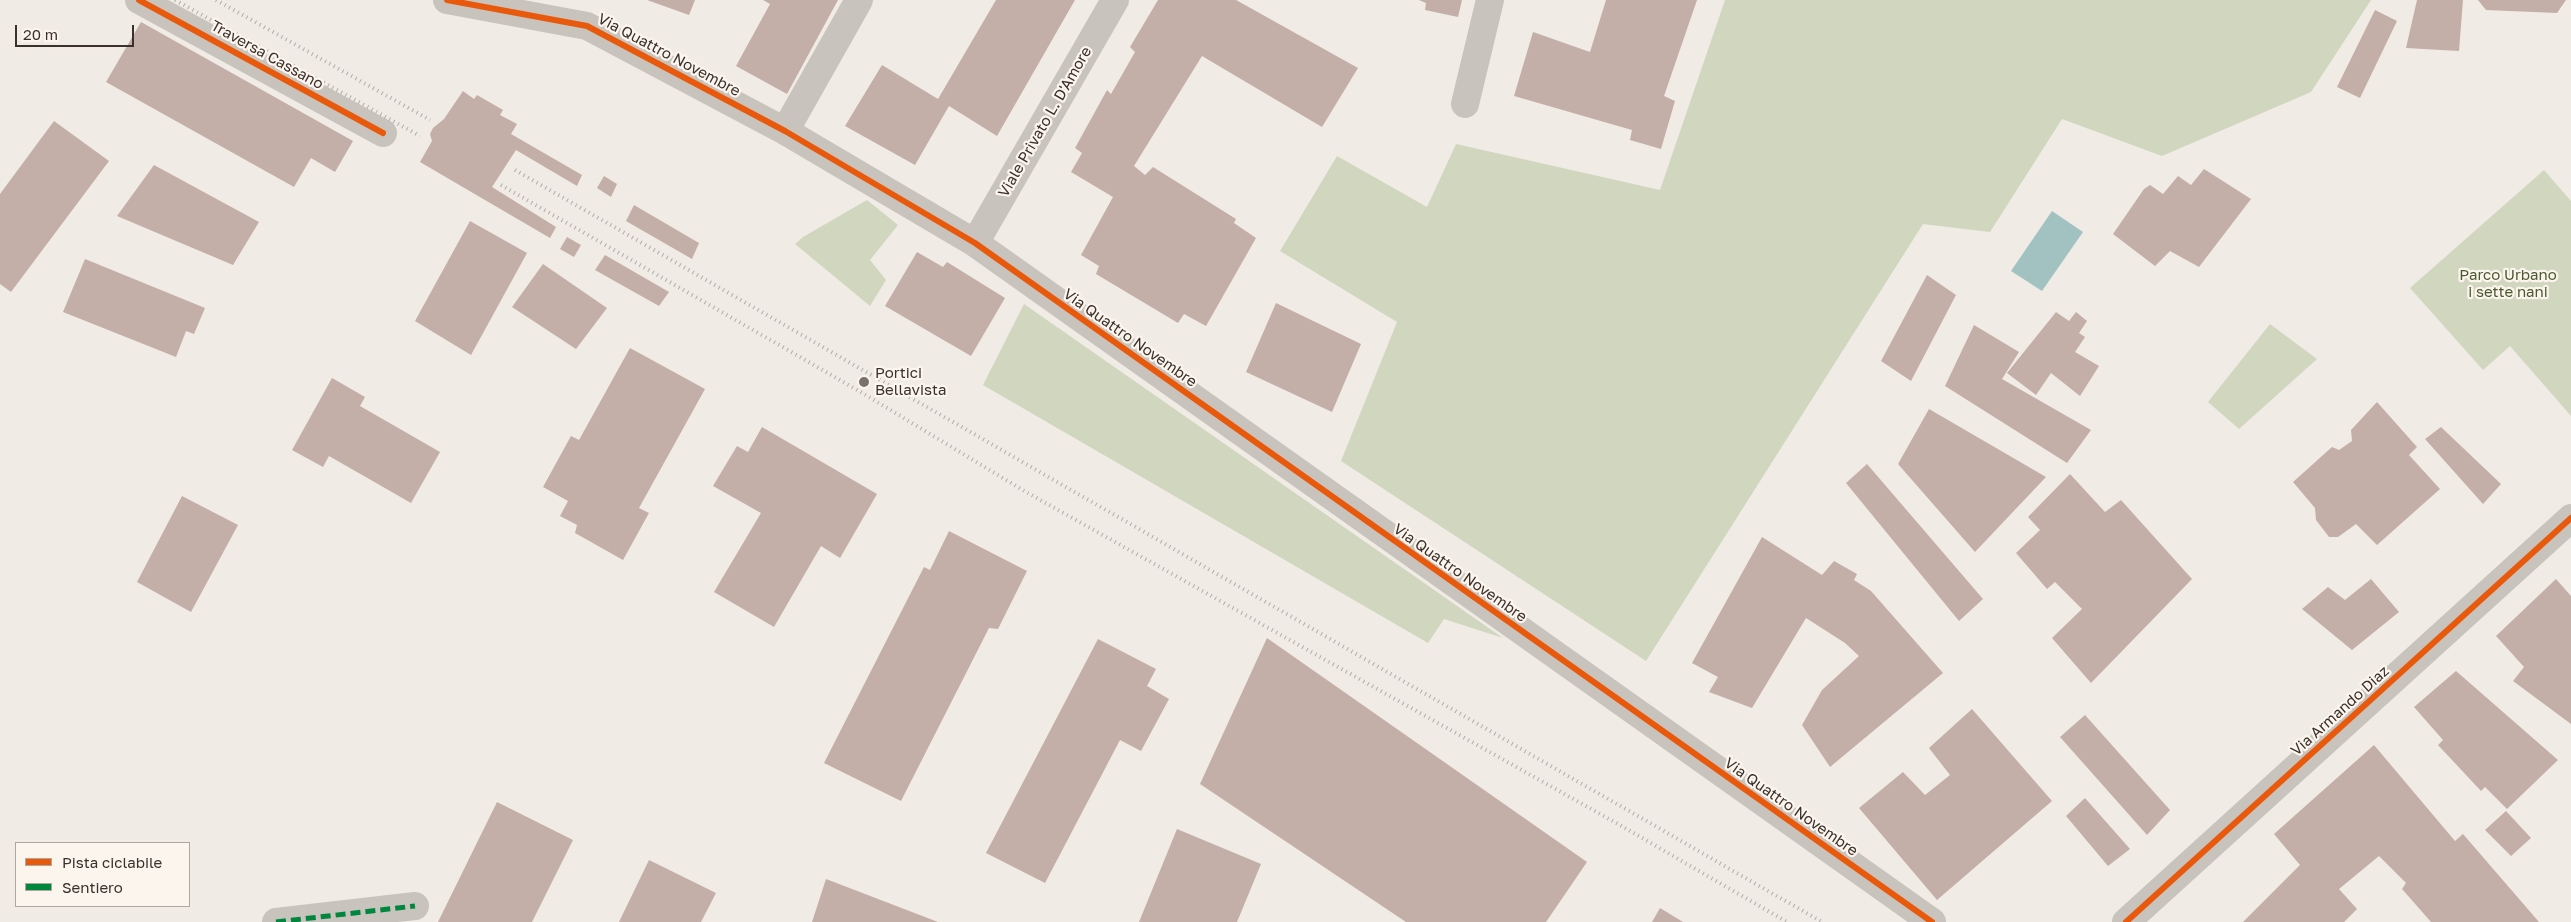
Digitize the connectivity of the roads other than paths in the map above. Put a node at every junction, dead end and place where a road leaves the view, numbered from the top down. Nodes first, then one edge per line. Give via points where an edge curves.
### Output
1 (139, 0) edge
2 (447, 0) edge
3 (859, 0) edge
4 (1115, 0) edge
5 (1490, 0) edge
6 (1465, 104) dead end
7 (785, 131) junction
8 (383, 133) dead end
9 (975, 243) junction
10 (2571, 518) edge
11 (415, 906) dead end
12 (276, 922) edge
13 (1932, 922) edge
14 (2126, 922) edge

1 - 8 street, Traversa Cassano
2 - 7 street, Via Quattro Novembre via 587,26
3 - 7 street
4 - 9 street, Viale Privato L. D'Amore
5 - 6 street
7 - 9 street, Via Quattro Novembre
9 - 13 street, Via Quattro Novembre
10 - 14 street, Via Armando Diaz
11 - 12 street

